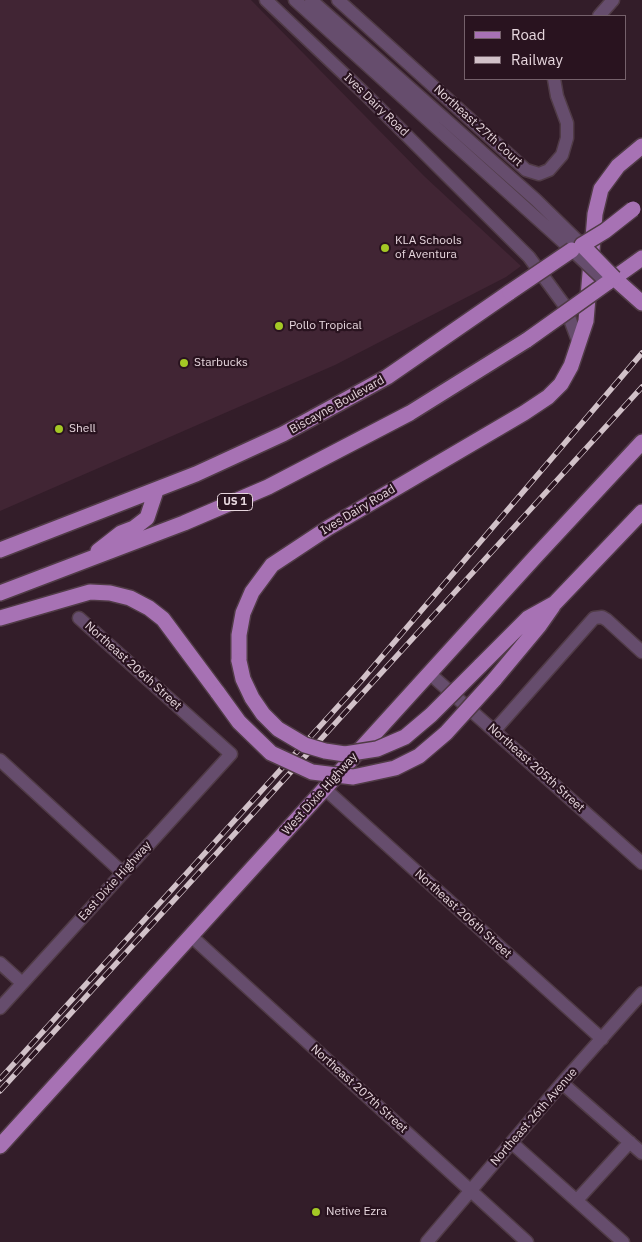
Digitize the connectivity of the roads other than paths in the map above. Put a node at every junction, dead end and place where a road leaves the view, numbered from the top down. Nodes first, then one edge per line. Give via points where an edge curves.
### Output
1 (266, 0) edge
2 (295, 0) edge
3 (311, 0) edge
4 (338, 0) edge
5 (613, 0) edge
6 (600, 15) edge
7 (554, 80) edge
8 (642, 146) edge
9 (532, 204) junction
10 (638, 205) edge
11 (577, 247) junction
12 (642, 258) edge
13 (611, 280) junction
14 (642, 303) edge
15 (578, 341) junction
16 (642, 442) edge
17 (156, 491) junction
18 (642, 512) edge
19 (0, 550) edge
20 (85, 561) junction
21 (0, 594) edge
22 (555, 603) junction
23 (0, 618) edge
24 (79, 618) dead end
25 (642, 652) edge
26 (429, 673) junction
27 (494, 731) junction
28 (231, 754) joint
29 (0, 760) edge
30 (325, 789) junction
31 (642, 863) edge
32 (123, 873) junction
33 (191, 936) junction
34 (0, 963) edge
35 (22, 983) junction
36 (642, 993) edge
37 (0, 1008) edge
38 (602, 1039) junction
39 (562, 1084) junction
40 (630, 1142) junction
41 (512, 1143) junction
42 (0, 1146) edge
43 (642, 1153) edge
44 (470, 1191) junction
45 (577, 1200) junction
46 (427, 1242) edge
47 (527, 1242) edge
48 (623, 1242) edge

1 - 15 street, Ives Dairy Road via 529,257 565,306
2 - 9 street, Ives Dairy Road
3 - 9 street, Ives Dairy Road
4 - 7 street, Northeast 27th Court via 526,170 539,174 549,170 562,156 567,138 567,123
5 - 6 street
8 - 15 main road via 610,174 598,200 586,321
9 - 11 street, Ives Dairy Road
10 - 11 main road, Biscayne Boulevard, bridge via 605,232
11 - 13 main road, Ives Dairy Road, bridge
11 - 17 main road, Biscayne Boulevard, bridge via 426,352 346,401 263,444
12 - 13 main road, US 1
13 - 14 main road, Ives Dairy Road
13 - 20 main road, US 1, bridge via 527,340 437,398 308,467 203,516
15 - 22 main road, Ives Dairy Road, bridge via 571,366 561,384 548,397 272,565 252,592 243,613 239,661 252,698 278,729 305,745 325,751 345,754 377,749 405,737 528,618
16 - 26 main road, West Dixie Highway
17 - 19 main road, Biscayne Boulevard
17 - 20 main road via 147,518
18 - 22 main road, Ives Dairy Road
20 - 21 main road, US 1
22 - 23 main road, bridge via 494,680 446,733 419,756 395,768 353,777 312,772 271,753 240,722 174,632 157,613 141,603 99,592 72,596
24 - 28 street, Northeast 206th Street
25 - 27 street via 607,620 598,617 588,623
26 - 27 street, Northeast 205th Street
26 - 30 main road, West Dixie Highway
27 - 31 street, Northeast 205th Street
28 - 32 street, East Dixie Highway
29 - 32 street
30 - 33 main road, West Dixie Highway
30 - 38 street, Northeast 206th Street
32 - 35 street, East Dixie Highway
33 - 42 main road, West Dixie Highway
33 - 44 street, Northeast 207th Street
34 - 35 street
35 - 37 street, East Dixie Highway
36 - 38 street, Northeast 26th Avenue
38 - 39 street, Northeast 26th Avenue
39 - 40 street
39 - 41 street, Northeast 26th Avenue
40 - 43 street
40 - 45 street
41 - 44 street, Northeast 26th Avenue
41 - 45 street
44 - 46 street, Northeast 26th Avenue
44 - 47 street, Northeast 207th Street
45 - 48 street

